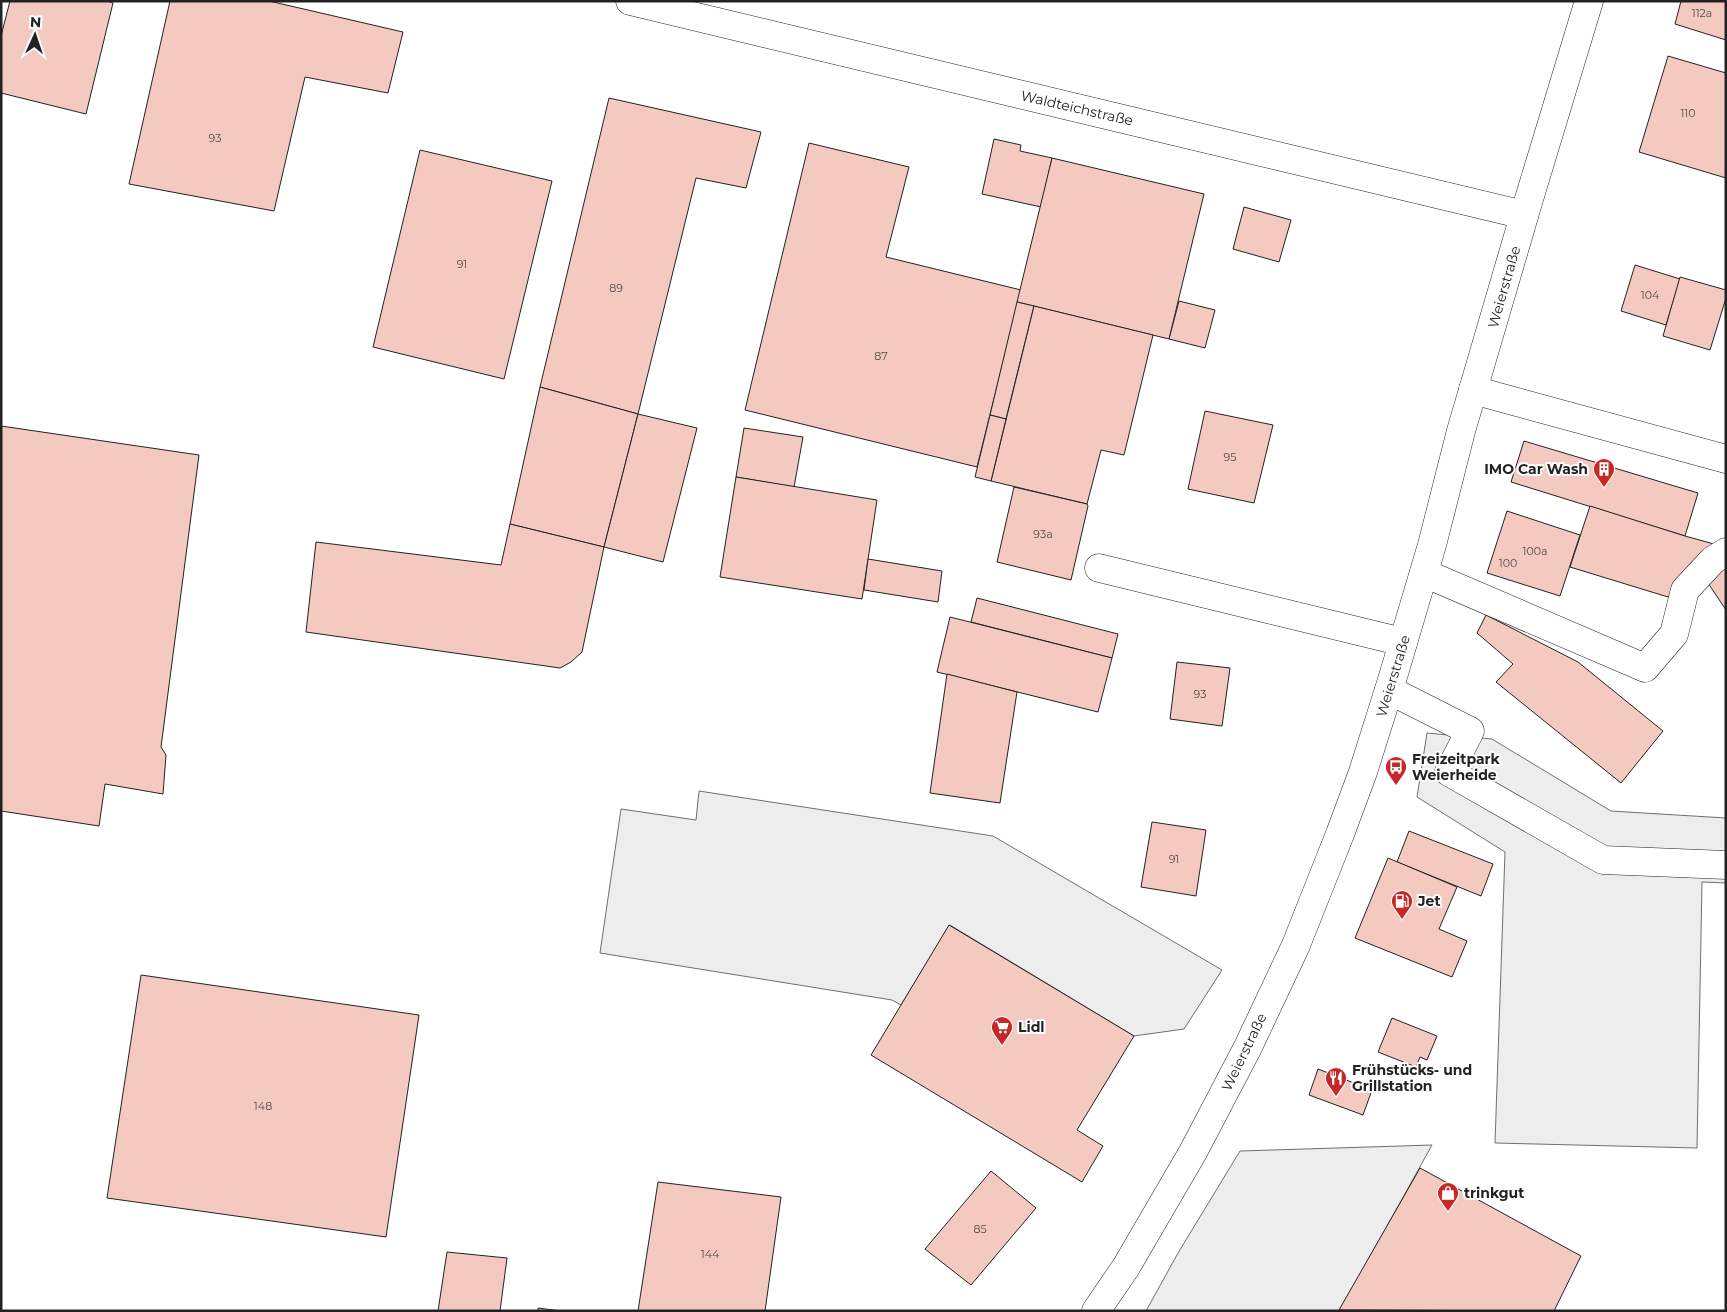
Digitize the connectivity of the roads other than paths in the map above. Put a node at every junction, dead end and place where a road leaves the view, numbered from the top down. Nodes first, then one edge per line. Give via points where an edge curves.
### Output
1 (630, 1) edge
2 (1589, 1) edge
3 (1524, 215) junction
4 (1473, 390) junction
5 (1726, 459) edge
6 (1726, 552) edge
7 (1098, 568) dead end
8 (1424, 573) junction
9 (1403, 642) junction
10 (1388, 690) junction
11 (1726, 865) edge
12 (1096, 1311) edge

1 - 3 main road, Waldteichstraße
2 - 3 main road, Weierstraße
3 - 4 main road, Weierstraße
4 - 5 main road
4 - 8 main road, Weierstraße
6 - 8 main road via 1713,560 1685,590 1674,634 1645,668
7 - 9 main road
8 - 9 main road, Weierstraße
9 - 10 main road, Weierstraße
10 - 11 main road via 1470,731 1450,772 1603,860
10 - 12 main road, Weierstraße via 1363,772 1296,945 1193,1152 1126,1267

